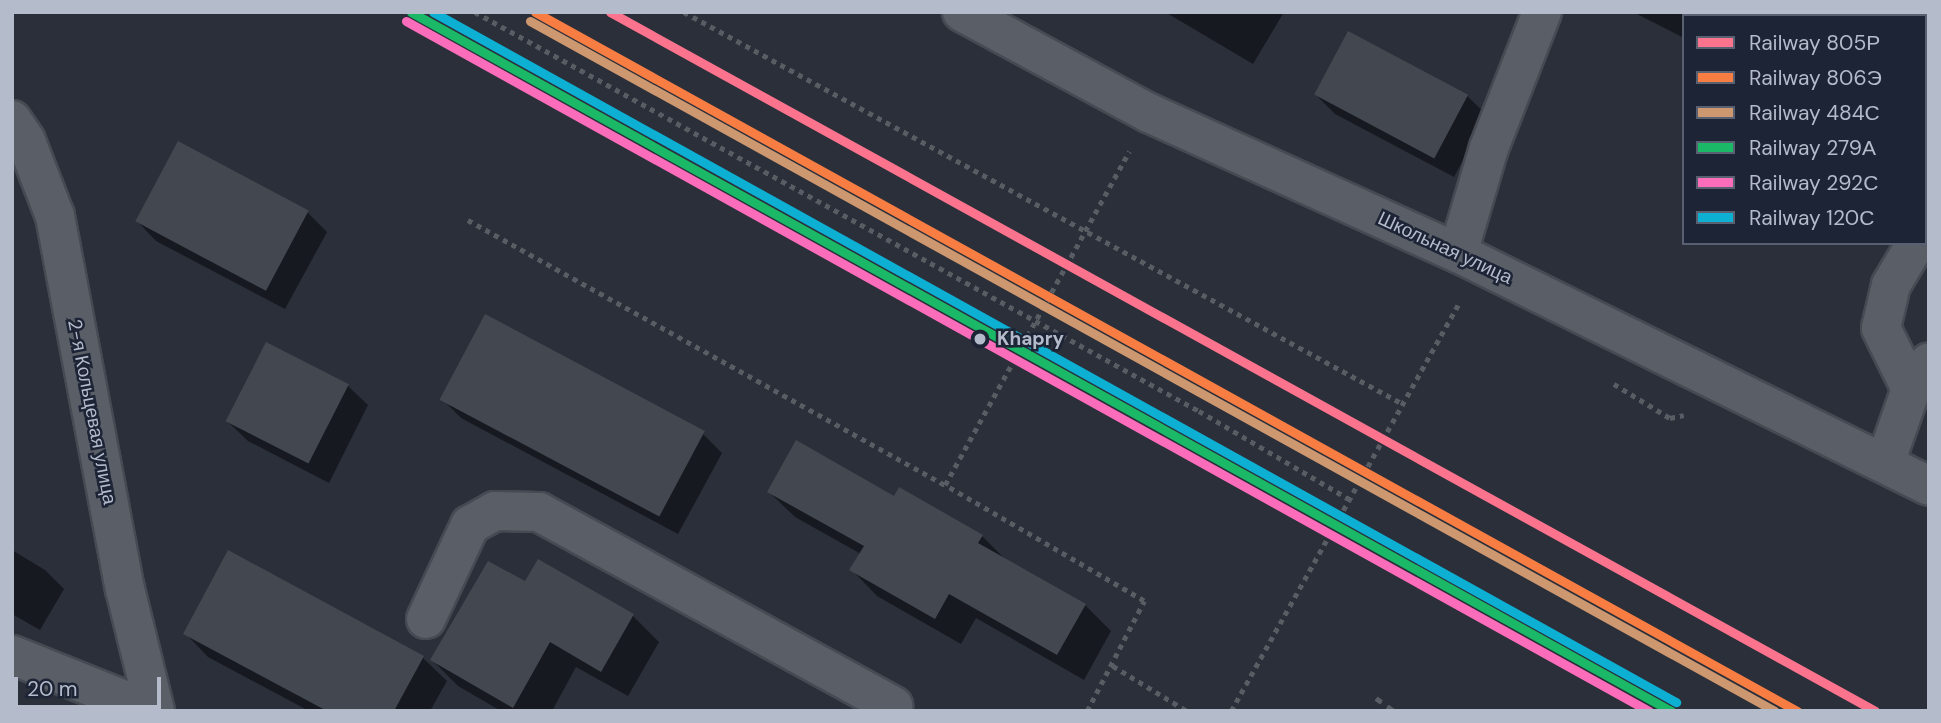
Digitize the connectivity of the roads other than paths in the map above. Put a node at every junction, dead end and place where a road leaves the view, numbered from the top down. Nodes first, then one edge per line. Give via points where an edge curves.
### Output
1 (962, 12) edge
2 (1542, 12) edge
3 (12, 120) edge
4 (1915, 245) edge
5 (1458, 253) junction
6 (1920, 376) edge
7 (1885, 463) junction
8 (1929, 486) edge
9 (426, 619) dead end
10 (12, 655) edge
11 (895, 709) edge
12 (153, 711) edge

1 - 5 street, Школьная улица via 1149,113
2 - 5 street via 1489,148
3 - 12 street, 2-я Кольцевая улица via 26,141 55,216 125,589
4 - 6 street via 1891,285 1881,328
5 - 7 street, Школьная улица
6 - 7 street
7 - 8 street, Школьная улица
9 - 11 street via 470,525 495,511 539,512
10 - 12 street

